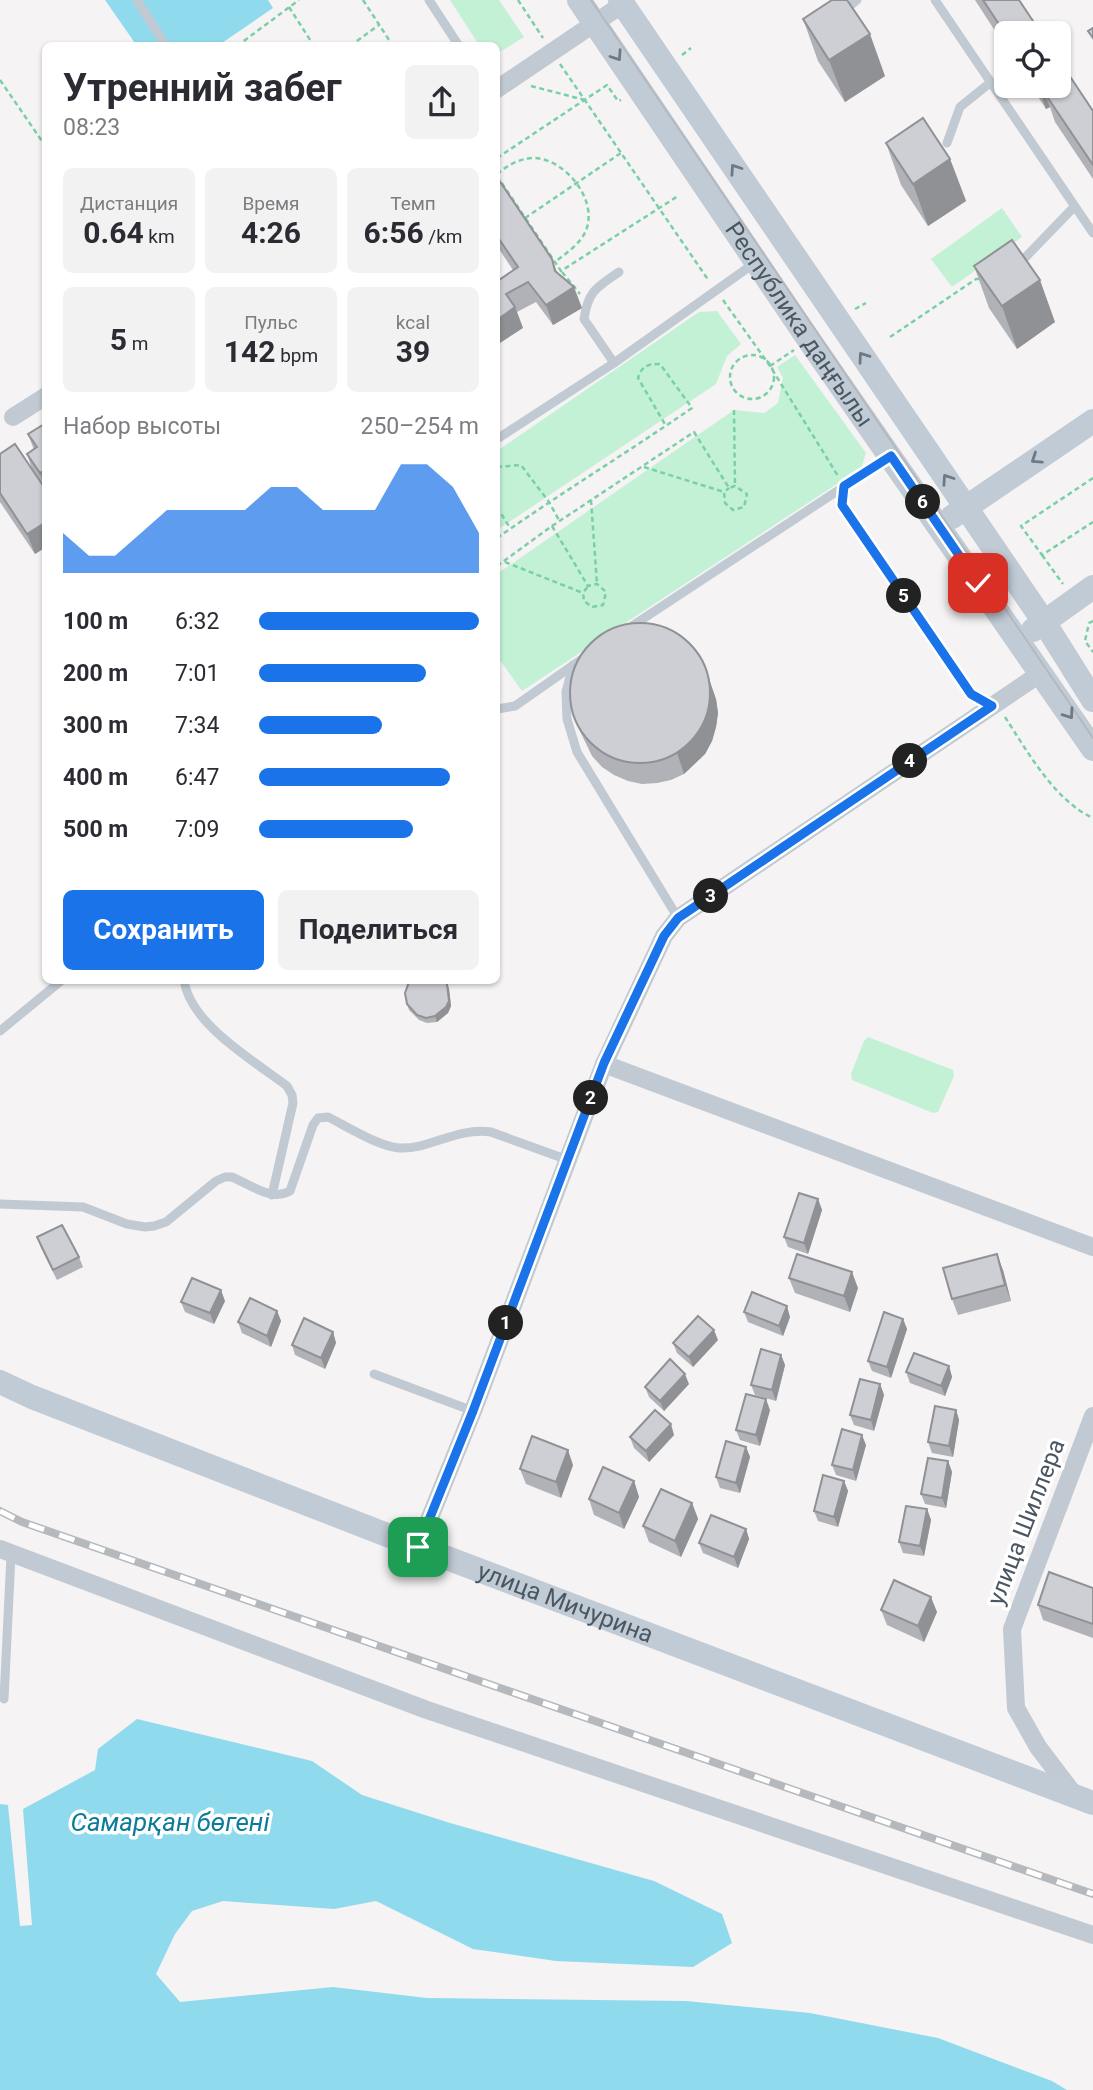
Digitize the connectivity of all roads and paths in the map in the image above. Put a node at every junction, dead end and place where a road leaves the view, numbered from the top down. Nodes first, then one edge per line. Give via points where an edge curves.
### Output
1 (137, 0) edge
2 (299, 0) edge
3 (363, 0) edge
4 (429, 0) edge
5 (518, 0) edge
6 (579, 0) edge
7 (857, 0) edge
8 (937, 1) edge
9 (622, 2) edge
10 (289, 7) junction
11 (837, 16) edge
12 (595, 23) junction
13 (379, 25) junction
14 (163, 42) edge
15 (242, 42) edge
16 (311, 42) edge
17 (356, 42) edge
18 (390, 42) edge
19 (456, 42) edge
20 (552, 52) junction
21 (0, 80) edge
22 (991, 82) junction
23 (503, 85) edge
24 (624, 98) dead end
25 (585, 100) junction
26 (42, 141) edge
27 (947, 143) dead end
28 (621, 153) junction
29 (500, 156) edge
30 (500, 173) edge
31 (500, 180) edge
32 (576, 184) junction
33 (678, 196) dead end
34 (1074, 206) junction
35 (659, 209) junction
36 (525, 218) junction
37 (1093, 233) edge
38 (555, 262) junction
39 (756, 262) junction
40 (561, 271) junction
41 (619, 272) dead end
42 (1007, 278) joint
43 (716, 291) junction
44 (586, 302) junction
45 (890, 337) dead end
46 (809, 340) junction
47 (614, 363) junction
48 (770, 366) junction
49 (42, 399) edge
50 (734, 410) dead end
51 (13, 417) dead end
52 (1093, 421) edge
53 (666, 426) junction
54 (500, 437) edge
55 (891, 456) junction
56 (642, 466) junction
57 (500, 467) edge
58 (1093, 478) edge
59 (735, 486) junction
60 (844, 486) junction
61 (729, 488) junction
62 (724, 492) junction
63 (591, 500) junction
64 (549, 502) junction
65 (967, 508) junction
66 (500, 512) edge
67 (560, 522) junction
68 (1093, 522) edge
69 (552, 526) junction
70 (939, 526) junction
71 (511, 529) junction
72 (500, 536) edge
73 (1042, 555) junction
74 (503, 561) junction
75 (500, 564) edge
76 (597, 584) junction
77 (588, 586) junction
78 (1065, 587) dead end
79 (1093, 587) edge
80 (583, 593) junction
81 (1093, 621) edge
82 (1045, 622) junction
83 (618, 635) edge
84 (1018, 640) junction
85 (596, 650) edge
86 (1093, 652) edge
87 (573, 665) junction
88 (1041, 673) junction
89 (1093, 699) edge
90 (992, 706) junction
91 (500, 708) edge
92 (1093, 749) edge
93 (1093, 818) edge
94 (678, 918) junction
95 (57, 984) edge
96 (185, 984) edge
97 (0, 1031) edge
98 (604, 1063) junction
99 (568, 1160) junction
100 (272, 1195) junction
101 (0, 1204) edge
102 (1093, 1247) edge
103 (374, 1374) dead end
104 (0, 1382) edge
105 (473, 1411) junction
106 (1093, 1416) edge
107 (418, 1547) junction
108 (6, 1552) edge
109 (4, 1699) dead end
110 (1085, 1800) edge
111 (1093, 1935) edge

1 - 14 lane
2 - 10 path
3 - 13 path
4 - 19 lane
5 - 20 path
6 - 12 main road, Республика даңғылы
7 - 11 lane
8 - 22 lane
9 - 12 street
65 -> 9 main road, Республика даңғылы
10 - 15 path
10 - 16 path
12 - 20 street
12 -> 39 main road, Республика даңғылы
13 - 17 path
13 - 18 path
20 - 23 street
20 - 25 path
21 - 26 path
22 - 27 lane via 960,107
22 - 34 lane
23 - 25 path
24 - 25 path via 618,101 607,86
25 - 28 path
25 - 29 path
28 - 32 path
28 - 35 path
30 - 32 path via 512,163 532,158 552,162
31 - 36 path
32 - 36 path
32 - 38 path via 585,197 589,219 584,235
33 - 35 path
34 - 37 lane
34 - 42 lane
35 - 40 path
35 - 43 path
36 - 38 path
38 - 40 path
39 - 43 lane
39 - 46 main road, Республика даңғылы
40 - 44 path
41 - 44 lane
42 - 45 path via 976,279
43 - 47 lane
43 - 48 path
44 - 47 lane via 584,318
46 - 48 path
46 - 55 main road, Республика даңғылы
47 - 54 lane
48 - 48 path via 772,384 760,397 746,398 734,389 730,375 740,359 755,356
48 - 60 path
49 - 51 street
50 - 59 path
52 -> 65 main road
53 - 53 path via 638,378 648,364 660,364 692,408
53 - 64 path
55 - 60 lane
55 - 70 main road, Республика даңғылы
56 - 61 path via 694,432
56 - 62 path
56 - 63 path
57 - 64 path via 521,465
58 - 73 path via 1021,526
59 - 61 path
59 - 62 path via 747,494 744,507 733,510 724,503
60 - 83 lane
60 - 90 path via 842,505 849,516 971,694
61 - 62 path
63 - 67 path
63 - 76 path
64 - 67 path
64 - 71 path
65 - 70 main road
65 - 82 main road, Республика даңғылы
66 - 71 path
67 - 69 path
68 - 73 path
69 - 74 path
69 - 77 path
70 - 84 main road, Республика даңғылы
71 - 72 path
73 - 78 path
74 - 75 path
74 - 80 path
76 - 77 path
76 - 80 path via 606,592 603,604 592,607
77 - 80 path
79 - 82 main road
81 - 86 path via 1085,641
82 - 84 main road
82 - 89 main road, Республика даңғылы
84 - 88 main road, Республика даңғылы
85 - 87 lane
87 - 91 lane via 515,706
87 - 94 lane via 566,692 567,719 577,752
88 - 90 street
88 -> 92 main road, Республика даңғылы
90 - 93 path via 1001,711 1047,779 1080,812
90 - 94 street
94 - 98 street via 664,936
95 - 97 lane
96 - 100 lane via 192,1004 209,1026 287,1086 292,1095
98 - 99 street
98 - 102 street
99 - 100 lane via 477,1130 399,1148 328,1117 318,1118 290,1191
99 - 105 street
100 - 101 lane via 225,1177 166,1222 145,1227 83,1207
103 - 105 lane
104 - 107 main road, улица Мичурина
105 - 107 street
106 - 110 street, улица Шиллера via 1012,1629 1016,1708 1038,1747
107 - 110 main road, улица Мичурина
108 - 109 lane
108 - 111 street via 427,1710

